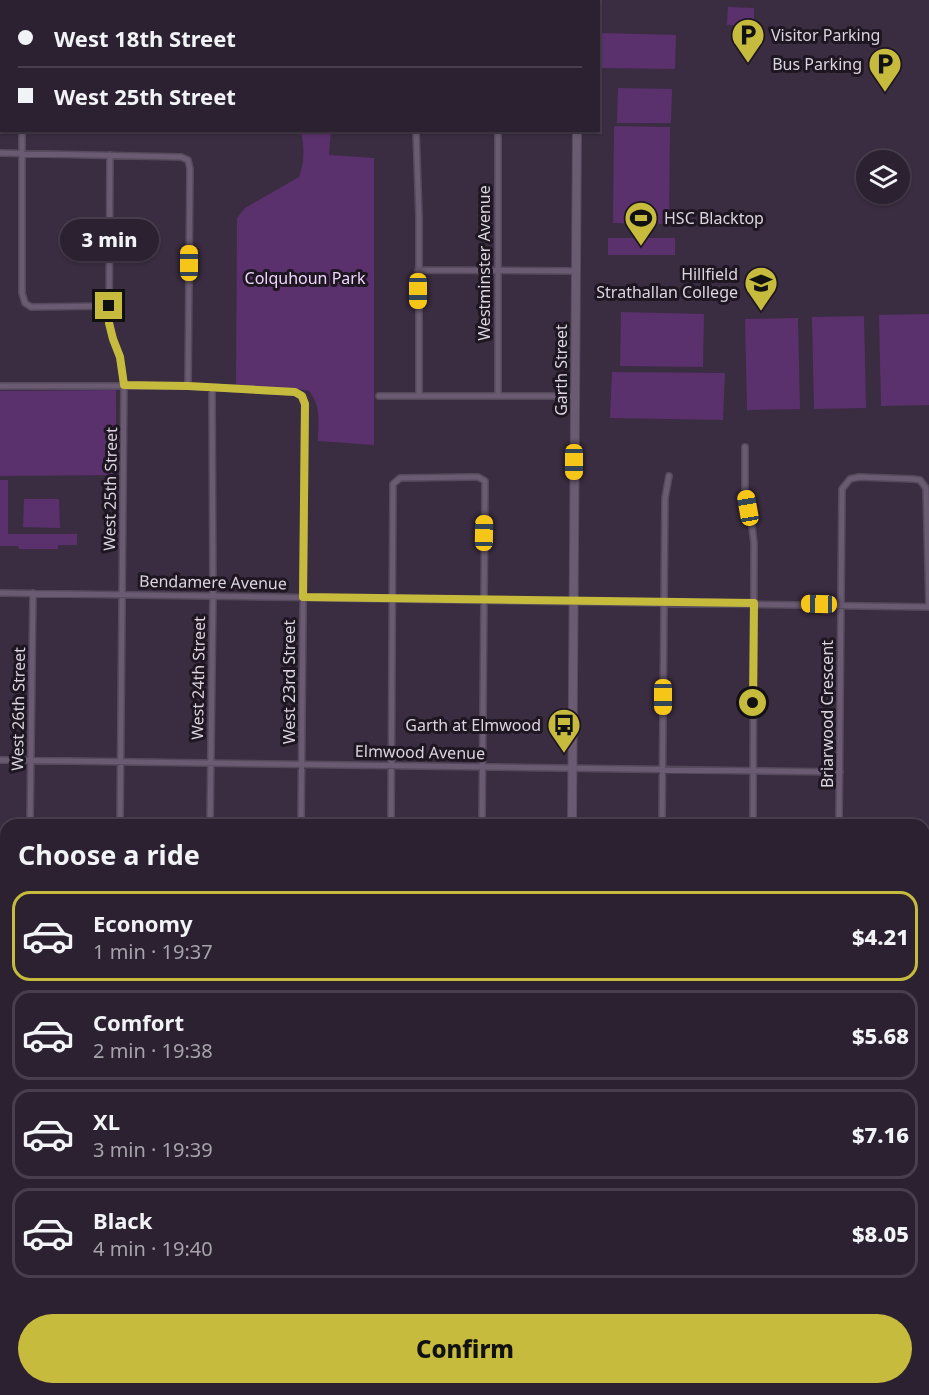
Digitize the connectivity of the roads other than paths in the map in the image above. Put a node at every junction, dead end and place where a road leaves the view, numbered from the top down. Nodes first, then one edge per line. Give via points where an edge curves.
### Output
1 (22, 132) edge
2 (416, 132) edge
3 (498, 132) edge
4 (577, 132) edge
5 (0, 153) edge
6 (22, 153) junction
7 (110, 155) junction
8 (418, 270) junction
9 (498, 271) junction
10 (575, 271) junction
11 (109, 306) junction
12 (124, 385) junction
13 (0, 386) edge
14 (188, 386) junction
15 (213, 388) junction
16 (379, 396) dead end
17 (419, 396) junction
18 (498, 396) junction
19 (575, 396) junction
20 (745, 447) dead end
21 (669, 476) dead end
22 (0, 593) edge
23 (33, 593) junction
24 (122, 594) junction
25 (213, 596) junction
26 (303, 597) junction
27 (393, 599) junction
28 (483, 600) junction
29 (573, 600) junction
30 (663, 602) junction
31 (754, 603) junction
32 (840, 605) junction
33 (929, 605) edge
34 (0, 760) edge
35 (31, 760) junction
36 (121, 761) junction
37 (211, 764) junction
38 (302, 764) junction
39 (392, 765) junction
40 (483, 766) junction
41 (572, 768) junction
42 (663, 770) junction
43 (753, 770) junction
44 (840, 772) junction
45 (30, 819) edge
46 (120, 819) edge
47 (210, 819) edge
48 (301, 819) edge
49 (391, 819) edge
50 (482, 819) edge
51 (572, 819) edge
52 (662, 819) edge
53 (753, 819) edge
54 (839, 819) edge

1 - 6 street
2 - 8 street
3 - 9 street, Westminster Avenue
4 - 10 main road, Garth Street
5 - 6 street
6 - 7 street
6 - 11 street via 25,303 31,307
7 - 11 street, West 25th Street
7 - 14 street via 188,160
8 - 9 street
8 - 17 street
9 - 10 street
9 - 18 street, Westminster Avenue
10 - 19 main road, Garth Street
11 - 12 street, West 25th Street via 109,323
12 - 13 street
12 - 14 street
12 - 24 street, West 25th Street
14 - 15 street
15 - 25 street, West 24th Street
15 - 26 street, West 23rd Street via 295,392 302,396
16 - 17 street
17 - 18 street
18 - 19 street
19 - 29 main road, Garth Street
20 - 31 street via 745,495 754,543
21 - 30 street
22 - 23 street, Bendamere Avenue
23 - 24 street, Bendamere Avenue
23 - 35 street, West 26th Street
24 - 25 street, Bendamere Avenue
24 - 36 street, West 25th Street
25 - 26 street, Bendamere Avenue
25 - 37 street, West 24th Street
26 - 27 street, Bendamere Avenue
26 - 38 street, West 23rd Street
27 - 28 street, Bendamere Avenue
27 - 28 street via 393,484 400,478 478,477 484,481
27 - 39 street
28 - 29 street, Bendamere Avenue
28 - 40 street
29 - 30 street, Bendamere Avenue
29 - 41 main road, Garth Street
30 - 31 street, Bendamere Avenue
30 - 42 street
31 - 32 street, Bendamere Avenue
31 - 43 street
32 - 33 street, Bendamere Avenue
32 - 33 street, Briarwood Crescent via 842,489 849,479 859,477 920,480 926,488
32 - 44 street, Briarwood Crescent
34 - 35 street, Elmwood Avenue
35 - 36 street, Elmwood Avenue
35 - 45 street, West 26th Street
36 - 37 street, Elmwood Avenue
36 - 46 street, West 25th Street
37 - 38 street, Elmwood Avenue
37 - 47 street, West 24th Street
38 - 39 street, Elmwood Avenue
38 - 48 street, West 23rd Street
39 - 40 street, Elmwood Avenue
39 - 49 street
40 - 41 street, Elmwood Avenue
40 - 50 street
41 - 42 street, Elmwood Avenue
41 - 51 main road, Garth Street
42 - 43 street, Elmwood Avenue
42 - 52 street
43 - 44 street, Elmwood Avenue
43 - 53 street
44 - 54 street, Briarwood Crescent

